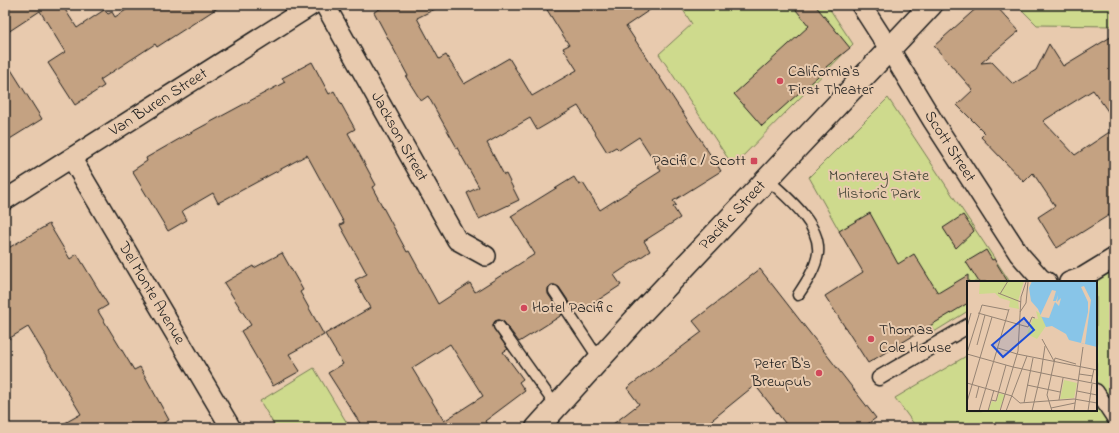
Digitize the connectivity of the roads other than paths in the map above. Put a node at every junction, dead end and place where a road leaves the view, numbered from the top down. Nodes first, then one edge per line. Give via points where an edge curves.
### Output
1 (312, 5) edge
2 (325, 5) edge
3 (861, 5) edge
4 (931, 5) edge
5 (890, 50) junction
6 (72, 158) junction
7 (767, 179) junction
8 (5, 200) edge
9 (486, 256) dead end
10 (1114, 258) edge
11 (1046, 281) edge
12 (1073, 281) edge
13 (554, 291) dead end
14 (798, 295) dead end
15 (499, 326) dead end
16 (967, 327) edge
17 (599, 360) junction
18 (879, 378) dead end
19 (1097, 392) edge
20 (556, 406) junction
21 (1114, 418) edge
22 (231, 428) edge
23 (537, 428) edge

1 - 6 street, Van Buren Street
2 - 9 street, Jackson Street via 457,240
3 - 5 street, Scott Street
4 - 5 main road, Pacific Street
5 - 7 main road, Pacific Street
5 - 11 street, Scott Street via 932,121 1015,248
6 - 8 street, Van Buren Street
6 - 22 street, Del Monte Avenue
7 - 14 lane via 803,214 814,232 818,253 809,277
7 - 17 main road, Pacific Street
10 - 12 street
13 - 17 lane
15 - 20 lane
16 - 18 street
17 - 20 main road, Pacific Street
19 - 21 street
20 - 23 main road, Pacific Street

